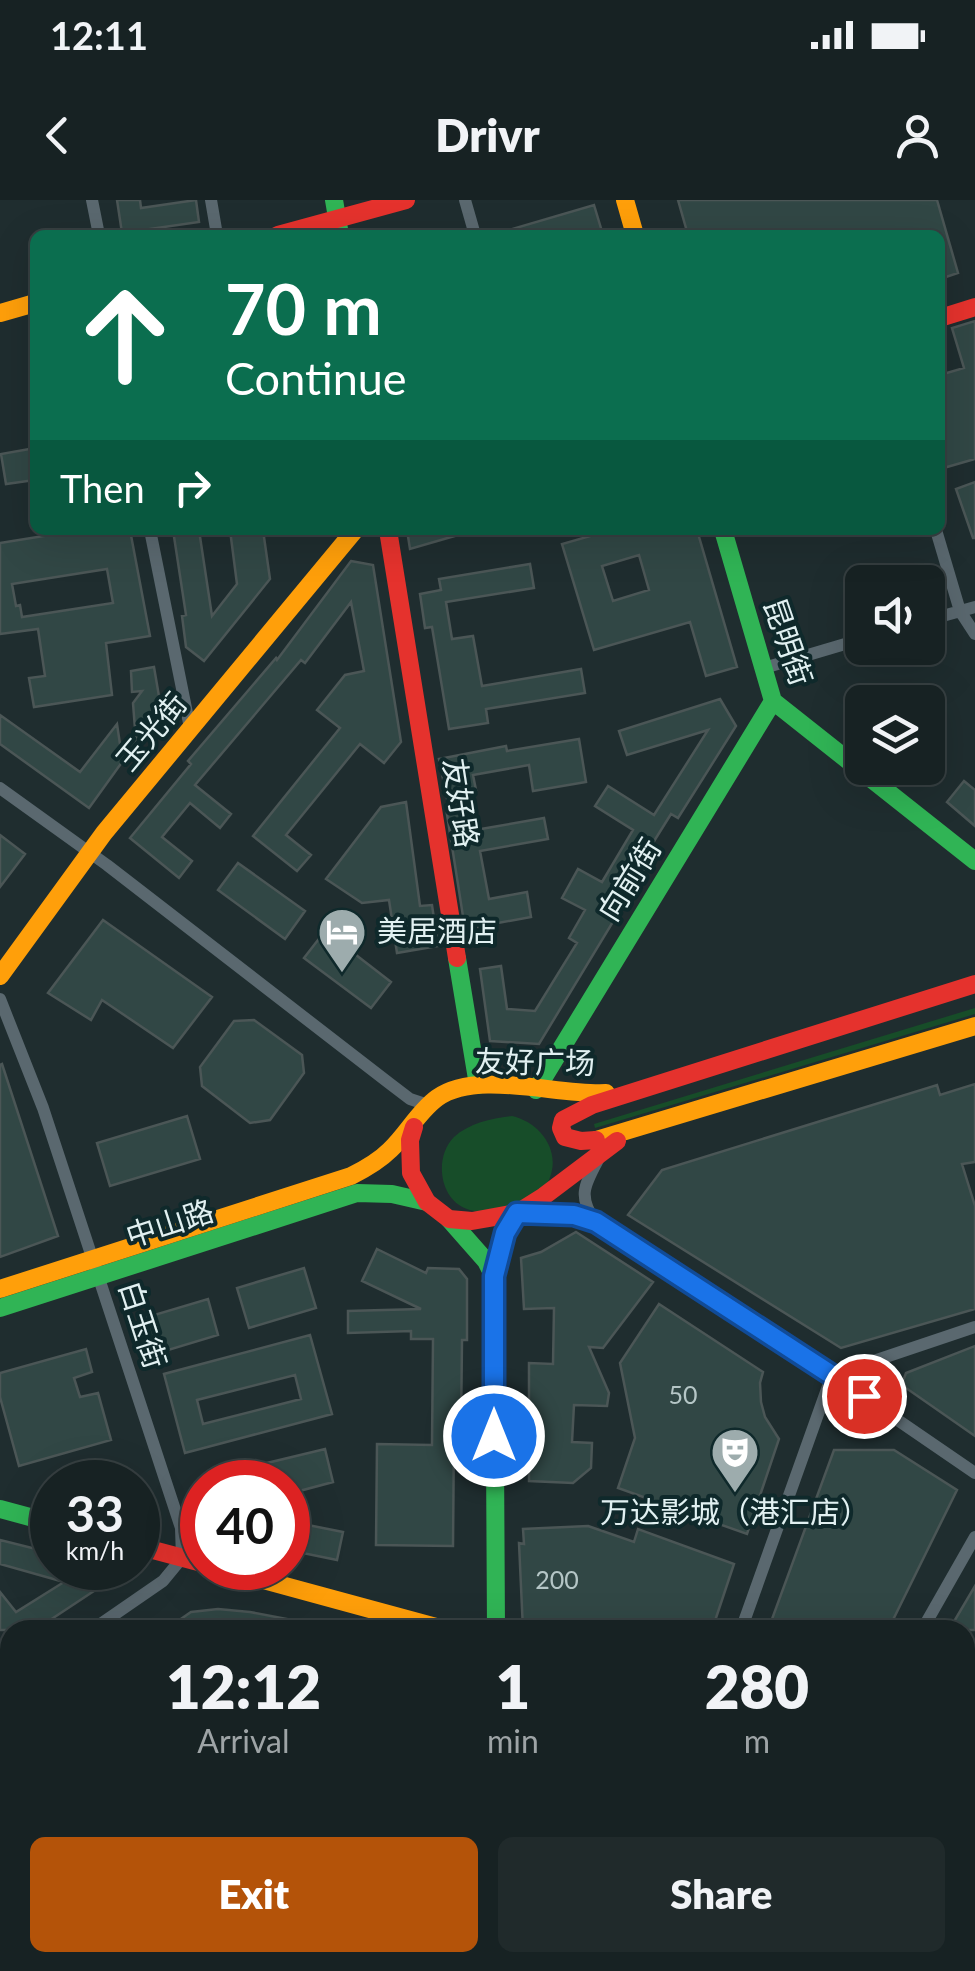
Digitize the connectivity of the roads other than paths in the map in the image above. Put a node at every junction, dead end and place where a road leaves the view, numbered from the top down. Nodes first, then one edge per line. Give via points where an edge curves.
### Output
1 (92, 200) edge
2 (212, 200) edge
3 (334, 200) edge
4 (406, 200) edge
5 (465, 200) edge
6 (625, 200) edge
7 (339, 227) edge
8 (98, 230) edge
9 (216, 230) edge
10 (474, 230) edge
11 (634, 230) edge
12 (30, 304) edge
13 (975, 308) edge
14 (0, 312) edge
15 (945, 317) edge
16 (151, 535) edge
17 (351, 535) edge
18 (389, 535) edge
19 (724, 535) edge
20 (937, 535) edge
21 (975, 607) edge
22 (960, 611) junction
23 (945, 615) edge
24 (975, 634) edge
25 (845, 644) edge
26 (764, 668) junction
27 (774, 701) junction
28 (190, 728) junction
29 (0, 788) edge
30 (89, 852) junction
31 (975, 861) edge
32 (0, 976) edge
33 (975, 984) edge
34 (0, 999) edge
35 (975, 1026) edge
36 (478, 1085) junction
37 (645, 1088) junction
38 (536, 1090) junction
39 (423, 1112) junction
40 (646, 1126) junction
41 (616, 1141) junction
42 (354, 1184) junction
43 (427, 1202) junction
44 (517, 1213) junction
45 (448, 1219) junction
46 (596, 1222) junction
47 (97, 1266) junction
48 (494, 1276) junction
49 (0, 1289) edge
50 (0, 1308) edge
51 (975, 1327) edge
52 (832, 1374) junction
53 (975, 1473) edge
54 (0, 1509) edge
55 (30, 1517) edge
56 (180, 1525) edge
57 (975, 1537) edge
58 (180, 1560) edge
59 (301, 1590) edge
60 (106, 1620) edge
61 (411, 1620) edge
62 (496, 1620) edge
63 (745, 1620) edge
64 (928, 1620) edge

1 - 8 street
2 - 9 street
3 - 7 street
4 - 7 street
5 - 10 street
6 - 11 street
12 - 14 street
13 - 15 street
16 - 28 street
17 - 28 street, 玉光街
18 - 36 street, 友好路
19 - 26 street, 昆明街
20 - 22 street
21 - 22 street
22 - 23 street
22 - 24 street
25 - 26 street
26 - 27 street, 昆明街
27 - 31 street, 昆明街
27 - 38 street, 向前街
28 - 30 street, 玉光街
29 - 30 street
30 - 32 street, 玉光街
30 - 39 street
33 - 37 street
34 - 47 street, 白玉街
35 - 40 street
36 - 38 street, 友好广场
36 - 39 street, 友好广场 via 447,1092
37 - 38 street, 友好广场 via 586,1096
37 - 40 street via 575,1112 561,1128 565,1137 587,1142
39 - 42 street
39 - 43 street via 410,1140 411,1172
40 - 41 street
41 - 44 street
41 - 46 street via 599,1158 584,1191
42 - 43 street
42 - 47 street, 中山路
43 - 45 street
44 - 45 street
44 - 46 street
44 - 48 street
45 - 48 street
46 - 52 street
47 - 49 street, 中山路
47 - 50 street, 中山路
47 - 56 street, 白玉街
48 - 62 street
51 - 52 street
52 - 53 street
52 - 63 street
54 - 55 street
57 - 64 street
58 - 60 street via 163,1581
59 - 61 street

